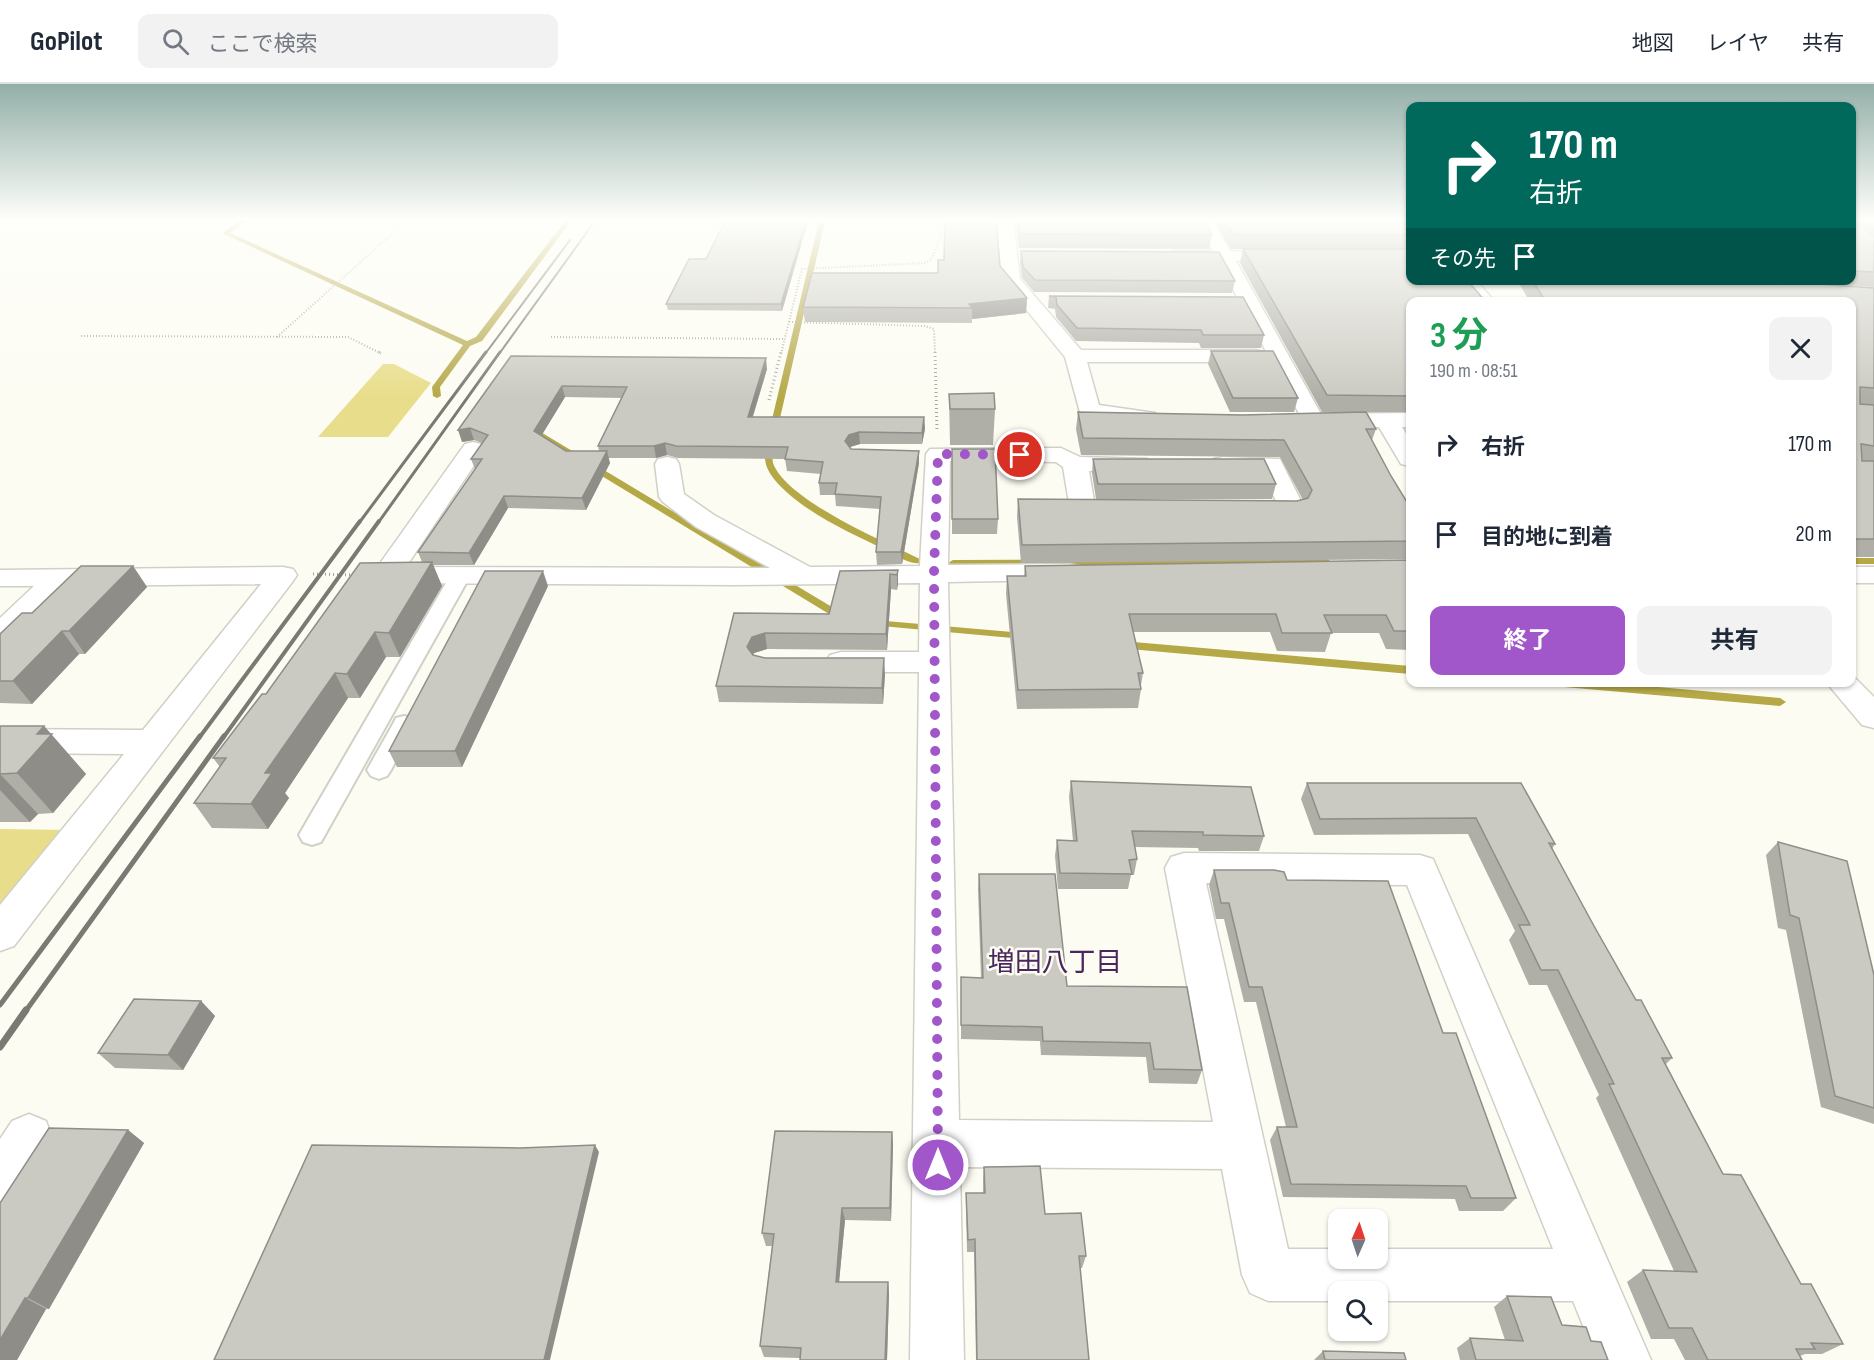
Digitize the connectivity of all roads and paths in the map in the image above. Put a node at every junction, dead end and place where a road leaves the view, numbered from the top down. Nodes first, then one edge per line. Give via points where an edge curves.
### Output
1 (340, 281) edge
2 (799, 281) edge
3 (1011, 281) edge
4 (1237, 281) edge
5 (1471, 285) edge
6 (1481, 297) edge
7 (1026, 300) junction
8 (1050, 300) dead end
9 (1225, 301) edge
10 (1248, 301) junction
11 (789, 322) junction
12 (81, 336) dead end
13 (277, 337) junction
14 (551, 337) dead end
15 (784, 339) junction
16 (382, 354) dead end
17 (1075, 356) junction
18 (1278, 356) junction
19 (769, 400) dead end
20 (1290, 420) edge
21 (1313, 420) junction
22 (1386, 420) junction
23 (1406, 420) edge
24 (1172, 421) edge
25 (473, 449) dead end
26 (1406, 452) edge
27 (927, 454) junction
28 (667, 464) dead end
29 (1075, 464) junction
30 (1167, 464) edge
31 (1202, 464) edge
32 (1141, 509) edge
33 (1234, 509) edge
34 (1101, 571) edge
35 (934, 573) junction
36 (283, 575) junction
37 (386, 575) junction
38 (1856, 575) edge
39 (1874, 575) edge
40 (781, 576) junction
41 (0, 578) edge
42 (59, 578) junction
43 (471, 583) junction
44 (0, 635) edge
45 (935, 639) junction
46 (812, 662) edge
47 (412, 709) edge
48 (0, 741) edge
49 (152, 742) junction
50 (379, 770) dead end
51 (312, 835) dead end
52 (0, 934) edge
53 (28, 1137) dead end
54 (938, 1143) junction
55 (1241, 1146) junction
56 (0, 1181) edge
57 (1589, 1275) junction
58 (937, 1360) edge
59 (1624, 1360) edge

1 - 13 path
2 - 11 path
3 - 7 street
4 - 10 street
5 - 6 street
7 - 8 street
7 - 17 street
9 - 10 street
10 - 18 street
11 - 15 path
11 - 27 path via 933,329
12 - 13 path
13 - 16 path via 348,337
14 - 15 path
15 - 19 path
17 - 18 street
17 - 24 street via 1089,411
18 - 21 street
20 - 21 street
21 - 22 street
22 - 23 street
22 - 26 street
25 - 37 street
27 - 29 street via 1061,455
27 - 35 street
28 - 40 street via 672,497
29 - 30 street
29 - 32 street via 1083,508
31 - 33 street via 1271,464 1292,509
34 - 35 street
35 - 40 street
35 - 45 street
36 - 37 path
36 - 42 street
36 - 49 street
37 - 43 street
38 - 39 street
40 - 43 street
41 - 42 street
42 - 44 street
43 - 51 lane
45 - 46 street
45 - 54 street
47 - 50 lane
48 - 49 street
49 - 52 street
53 - 56 street
54 - 55 street
54 - 58 street
55 - 57 street via 1268,1275
55 - 57 street via 1184,868 1420,870
57 - 59 street

